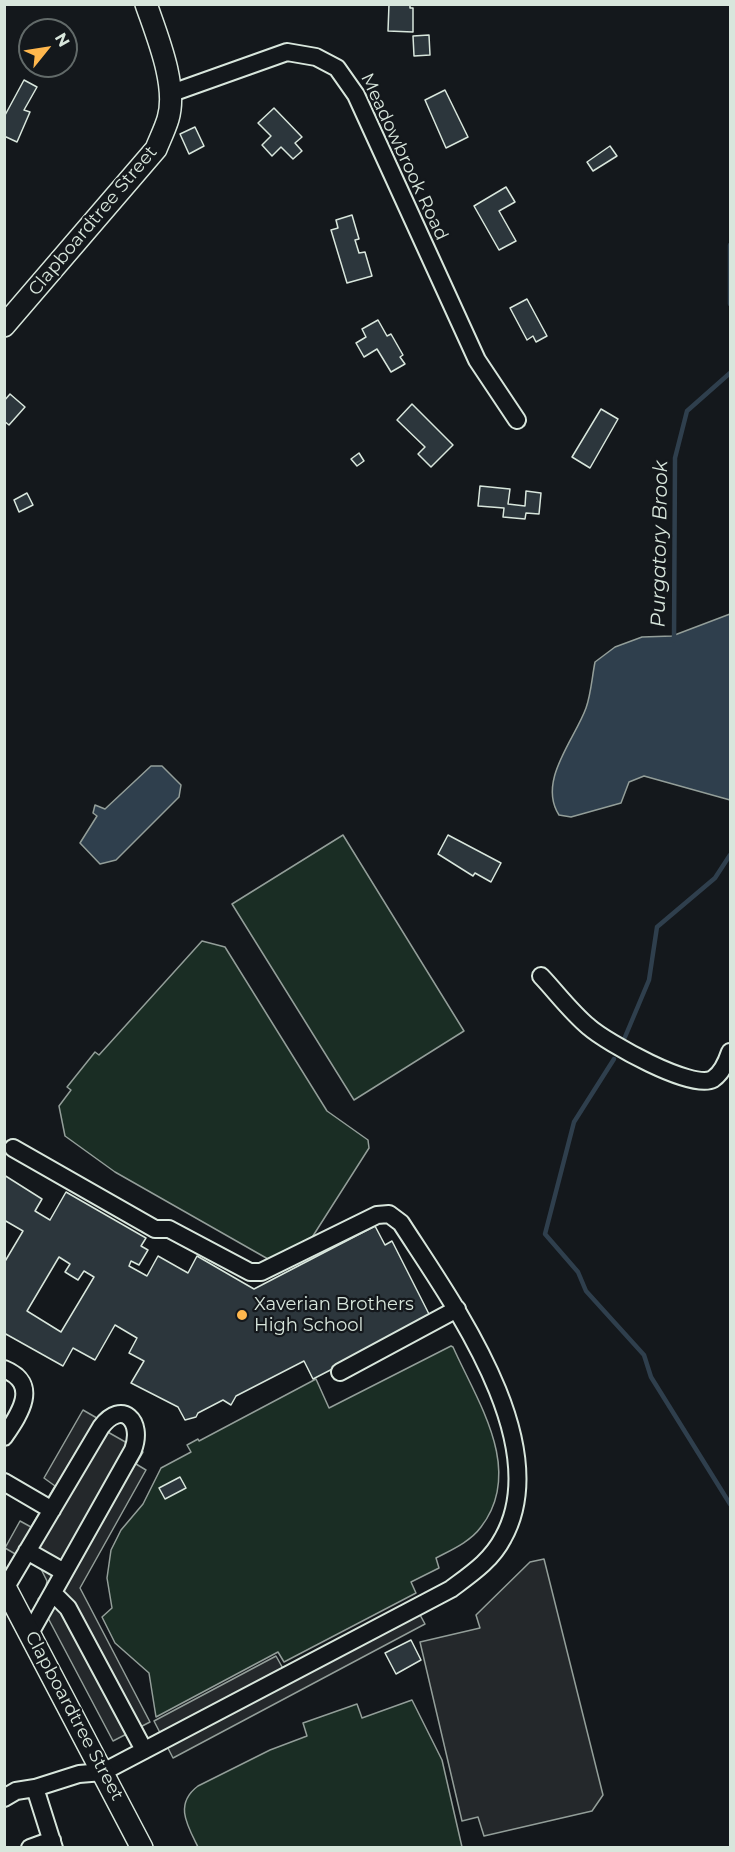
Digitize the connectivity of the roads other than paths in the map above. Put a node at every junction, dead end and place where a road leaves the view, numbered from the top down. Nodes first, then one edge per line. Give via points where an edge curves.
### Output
1 (146, 4) edge
2 (169, 94) junction
3 (4, 326) edge
4 (517, 420) dead end
5 (541, 976) dead end
6 (730, 1052) edge
7 (13, 1148) dead end
8 (457, 1309) junction
9 (4, 1369) edge
10 (340, 1372) dead end
11 (4, 1437) edge
12 (4, 1482) edge
13 (51, 1510) junction
14 (27, 1551) junction
15 (64, 1572) junction
16 (5, 1586) edge
17 (53, 1593) junction
18 (30, 1633) junction
19 (144, 1750) junction
20 (103, 1772) junction
21 (35, 1788) junction
22 (4, 1798) edge
23 (53, 1844) edge
24 (30, 1848) edge
25 (142, 1848) edge

1 - 2 main road, Clapboardtree Street via 167,68
2 - 3 main road, Clapboardtree Street via 169,117 156,149
2 - 4 street, Meadowbrook Road via 287,52 316,57 338,68 356,95 477,360
5 - 6 street via 589,1027 623,1050 684,1078 712,1080
7 - 8 street via 155,1229 169,1229 250,1272 261,1272 377,1215 389,1214 401,1223
8 - 10 street
8 - 19 street via 502,1402 518,1458 516,1503 501,1542 484,1565 452,1589
9 - 11 street via 21,1381 24,1401
12 - 13 street
13 - 14 street
13 - 15 street via 105,1422 117,1415 128,1415 137,1427 133,1450
14 - 15 street
14 - 16 street
15 - 17 street
16 - 18 main road, Clapboardtree Street
17 - 18 street
17 - 19 street via 68,1608
18 - 20 main road, Clapboardtree Street
19 - 20 street
20 - 21 street via 80,1774
20 - 25 main road, Clapboardtree Street
21 - 22 street
21 - 23 street
23 - 24 street

